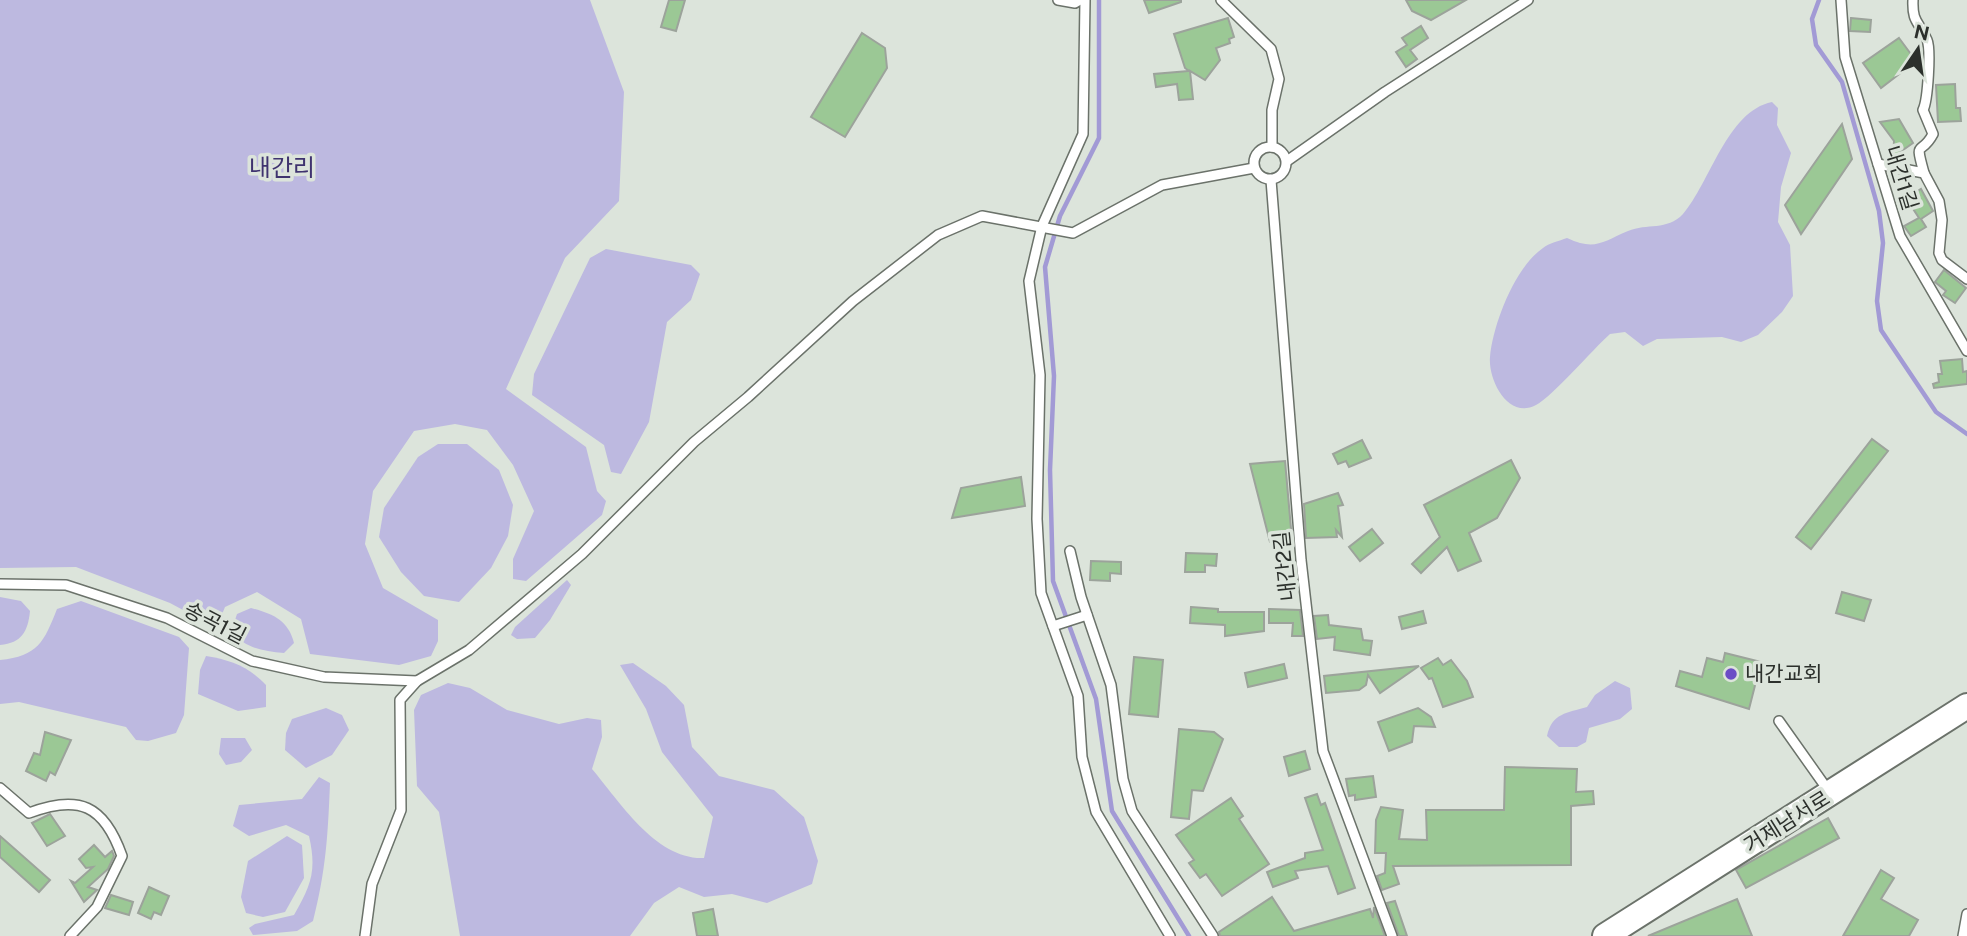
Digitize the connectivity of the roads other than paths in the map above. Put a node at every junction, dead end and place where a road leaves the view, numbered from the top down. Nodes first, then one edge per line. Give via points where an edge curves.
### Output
1 (1058, 0) edge
2 (1080, 0) edge
3 (1085, 0) edge
4 (1221, 0) edge
5 (1528, 0) edge
6 (1841, 0) edge
7 (1913, 0) edge
8 (1272, 146) junction
9 (1287, 161) junction
10 (1878, 164) junction
11 (1254, 168) junction
12 (1924, 173) junction
13 (1271, 180) junction
14 (1042, 226) junction
15 (1967, 279) edge
16 (1967, 352) edge
17 (1070, 551) dead end
18 (0, 584) edge
19 (1087, 615) junction
20 (1053, 626) junction
21 (417, 681) junction
22 (1967, 706) edge
23 (1779, 721) dead end
24 (0, 788) edge
25 (1830, 794) junction
26 (1967, 914) edge
27 (70, 936) edge
28 (365, 936) edge
29 (1170, 936) edge
30 (1213, 936) edge
31 (1392, 936) edge
32 (1605, 936) edge
33 (1963, 936) edge

1 - 2 lane
3 - 14 lane via 1083,134
4 - 8 lane via 1271,50 1279,79 1272,110
5 - 9 lane
6 - 10 lane, 내간1길 via 1845,57
7 - 12 lane via 1912,16 1929,48 1930,91 1923,110 1933,134 1919,146
8 - 9 lane via 1282,151
8 - 11 lane via 1256,155
9 - 13 lane via 1282,173
10 - 12 lane
10 - 16 lane, 내간1길 via 1900,236
11 - 13 lane
11 - 14 lane via 1162,186 1073,233
12 - 15 lane via 1939,201 1939,253
13 - 31 lane, 내간2길 via 1301,560 1323,751
14 - 20 lane via 1029,281 1040,375 1040,581
14 - 21 lane via 982,216 938,235 853,301 694,442 582,554 469,650
17 - 19 lane
18 - 21 lane, 송곡1길 via 66,584 167,618 252,661 324,677
19 - 20 lane
19 - 30 lane via 1111,685 1122,779 1132,811
20 - 29 lane via 1078,695 1082,757 1096,812
21 - 28 lane via 400,700 401,810 372,884
22 - 25 main road, 거제남서로
23 - 25 lane
24 - 27 lane via 29,813 58,802 94,810 114,832 122,856 96,907
25 - 32 main road, 거제남서로
26 - 33 lane

